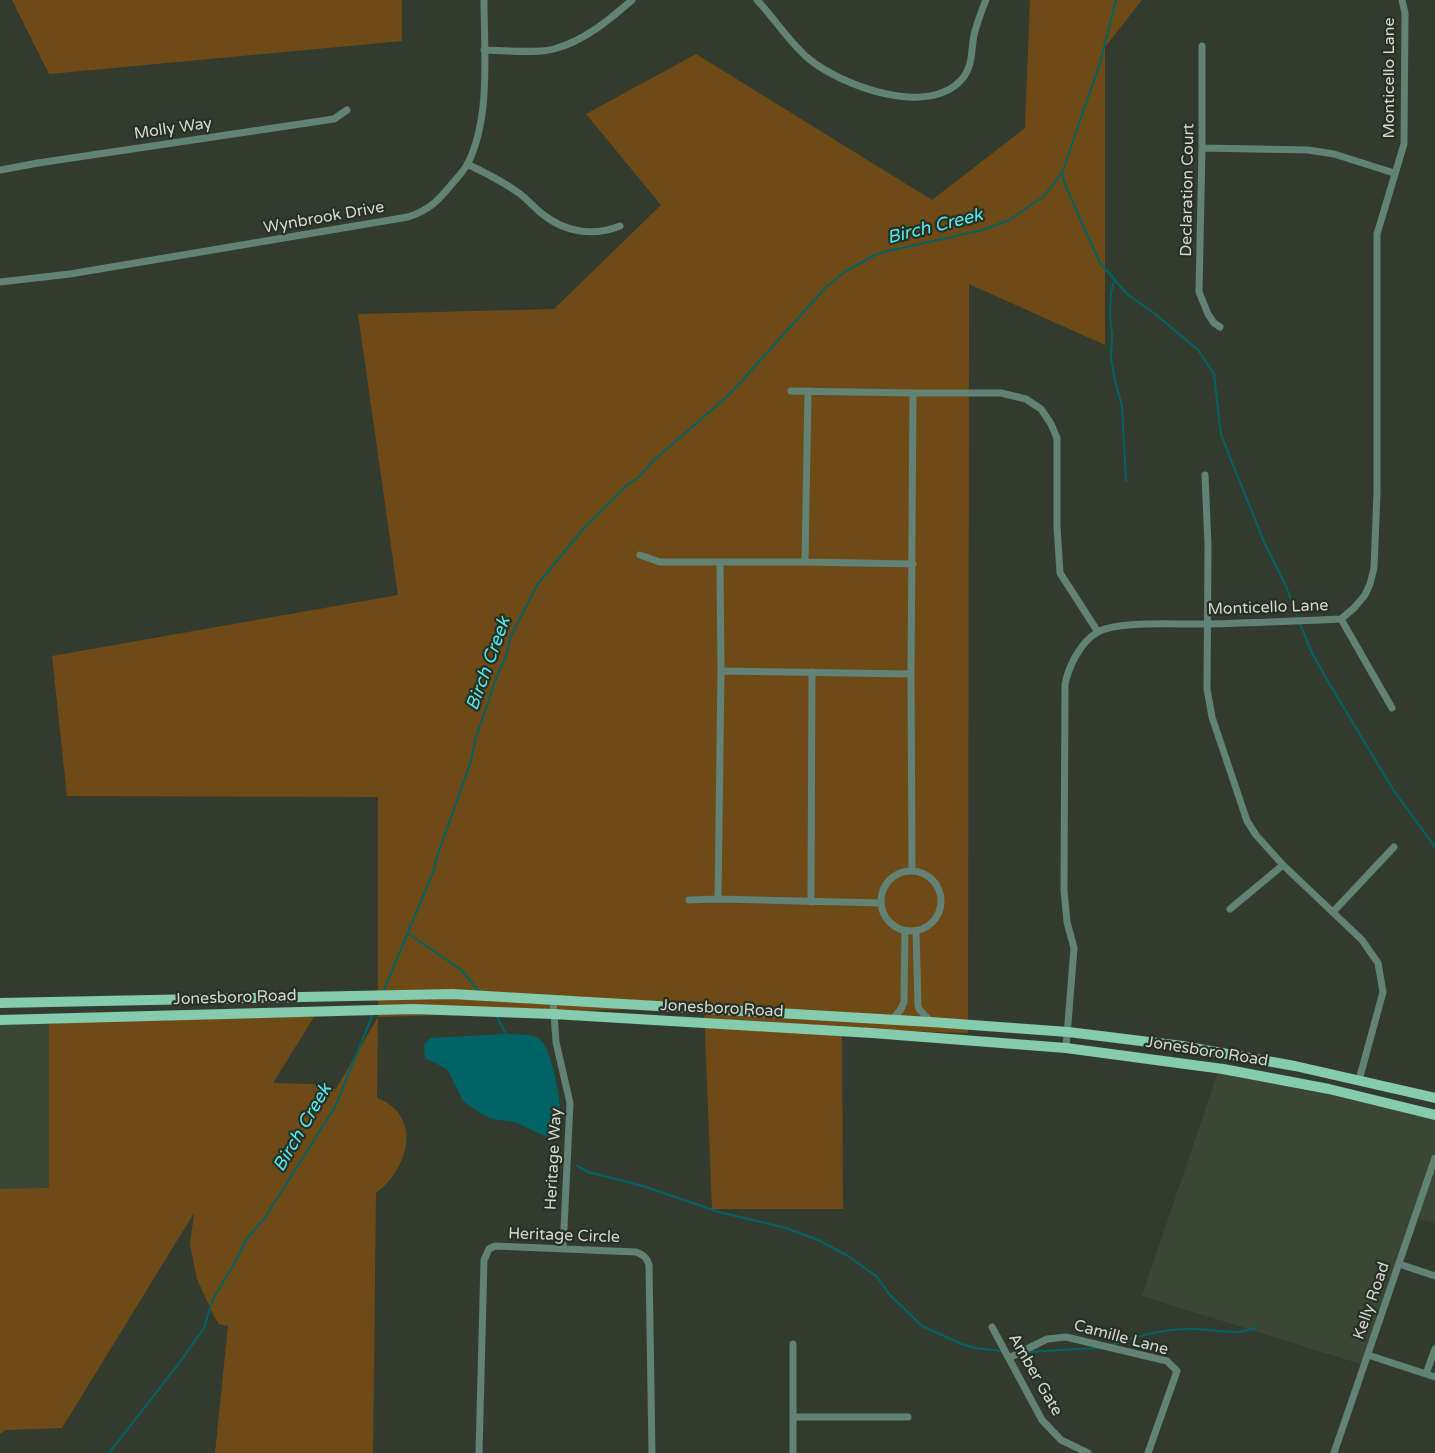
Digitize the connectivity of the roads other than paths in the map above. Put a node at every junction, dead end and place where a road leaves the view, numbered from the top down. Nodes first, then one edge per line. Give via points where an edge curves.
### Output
1 (484, 0) edge
2 (632, 0) edge
3 (757, 0) edge
4 (986, 0) edge
5 (1402, 0) edge
6 (1202, 45) dead end
7 (484, 50) junction
8 (347, 110) dead end
9 (1202, 148) junction
10 (467, 164) junction
11 (0, 170) edge
12 (1394, 173) junction
13 (620, 226) dead end
14 (0, 282) edge
15 (1220, 327) dead end
16 (791, 391) dead end
17 (808, 391) junction
18 (913, 393) junction
19 (1205, 475) dead end
20 (640, 555) dead end
21 (720, 562) junction
22 (806, 562) junction
23 (913, 564) junction
24 (1341, 620) junction
25 (1206, 624) junction
26 (1098, 632) junction
27 (721, 671) junction
28 (812, 672) junction
29 (910, 675) junction
30 (1392, 708) dead end
31 (1394, 848) dead end
32 (1283, 865) junction
33 (912, 870) junction
34 (718, 899) junction
35 (689, 900) dead end
36 (811, 902) junction
37 (881, 903) junction
38 (1230, 909) dead end
39 (1333, 912) junction
40 (905, 931) junction
41 (916, 931) junction
42 (552, 1000) junction
43 (0, 1003) edge
44 (553, 1014) junction
45 (0, 1020) edge
46 (892, 1020) junction
47 (931, 1022) junction
48 (1068, 1032) junction
49 (1066, 1048) junction
50 (1359, 1080) junction
51 (1435, 1098) edge
52 (1435, 1115) edge
53 (1435, 1158) edge
54 (563, 1249) junction
55 (1399, 1264) junction
56 (1435, 1276) edge
57 (992, 1327) dead end
58 (793, 1344) dead end
59 (1435, 1348) edge
60 (1368, 1355) junction
61 (1010, 1358) junction
62 (1426, 1374) junction
63 (1435, 1377) edge
64 (908, 1417) dead end
65 (793, 1418) junction
66 (479, 1453) edge
67 (652, 1453) edge
68 (793, 1453) edge
69 (1088, 1453) edge
70 (1148, 1453) edge
71 (1334, 1453) edge

1 - 7 street, Wynbrook Drive
2 - 7 street via 579,40 552,50
3 - 4 street via 809,59 831,74 891,95 917,98 945,92 963,78 972,59 979,15
5 - 12 street, Monticello Lane via 1405,133
6 - 9 street, Declaration Court
7 - 10 street, Wynbrook Drive via 482,111
8 - 11 street, Molly Way via 334,119
9 - 12 street via 1308,150
9 - 15 street, Declaration Court via 1199,292 1208,314
10 - 13 street via 495,177 567,230 607,231
10 - 14 street, Wynbrook Drive via 438,201 408,217 70,274
12 - 24 street, Monticello Lane via 1377,234 1374,568 1365,595
16 - 17 street
17 - 18 street
17 - 22 street
18 - 23 street
18 - 26 street via 1001,393 1026,399 1041,409 1057,438 1060,573
19 - 25 street
20 - 21 street via 660,562
21 - 22 street
21 - 27 street
22 - 23 street
23 - 29 street
24 - 25 street, Monticello Lane
24 - 30 street
25 - 26 street, Monticello Lane via 1146,624
25 - 32 street via 1206,689 1212,717 1246,821
26 - 48 street via 1068,668 1065,685 1064,890 1074,948
27 - 28 street
27 - 34 street
28 - 29 street
28 - 36 street
29 - 33 street
31 - 39 street
32 - 38 street
32 - 39 street
33 - 37 street via 893,876 886,884
33 - 41 street via 930,877 941,894 942,904 934,922
34 - 35 street
34 - 36 street
36 - 37 street
37 - 40 street via 891,924
39 - 50 street via 1373,953 1382,981 1383,992
40 - 41 street
40 - 46 street via 904,1002
41 - 47 street via 918,1005
42 - 43 main road, Jonesboro Road via 406,994
42 - 44 street, Heritage Way
42 - 46 main road, Jonesboro Road
44 - 45 main road, Jonesboro Road via 412,1009
44 - 49 main road, Jonesboro Road
44 - 54 street, Heritage Way via 570,1103
46 - 47 main road, Jonesboro Road
47 - 48 main road, Jonesboro Road
48 - 49 street
48 - 50 main road, Jonesboro Road via 1256,1058
49 - 52 main road, Jonesboro Road via 1273,1077
50 - 51 main road, Jonesboro Road
53 - 55 street, Kelly Road
54 - 66 street, Heritage Circle via 495,1246 486,1255
54 - 67 street, Heritage Circle via 636,1252 647,1259
55 - 56 street
55 - 60 street, Kelly Road
57 - 61 street, Amber Gate
58 - 65 street
59 - 62 street
60 - 62 street
60 - 71 street, Kelly Road
61 - 69 street, Amber Gate via 1042,1420 1061,1440
61 - 70 street, Camille Lane via 1047,1339 1065,1336 1167,1361 1177,1371
62 - 63 street
64 - 65 street
65 - 68 street

